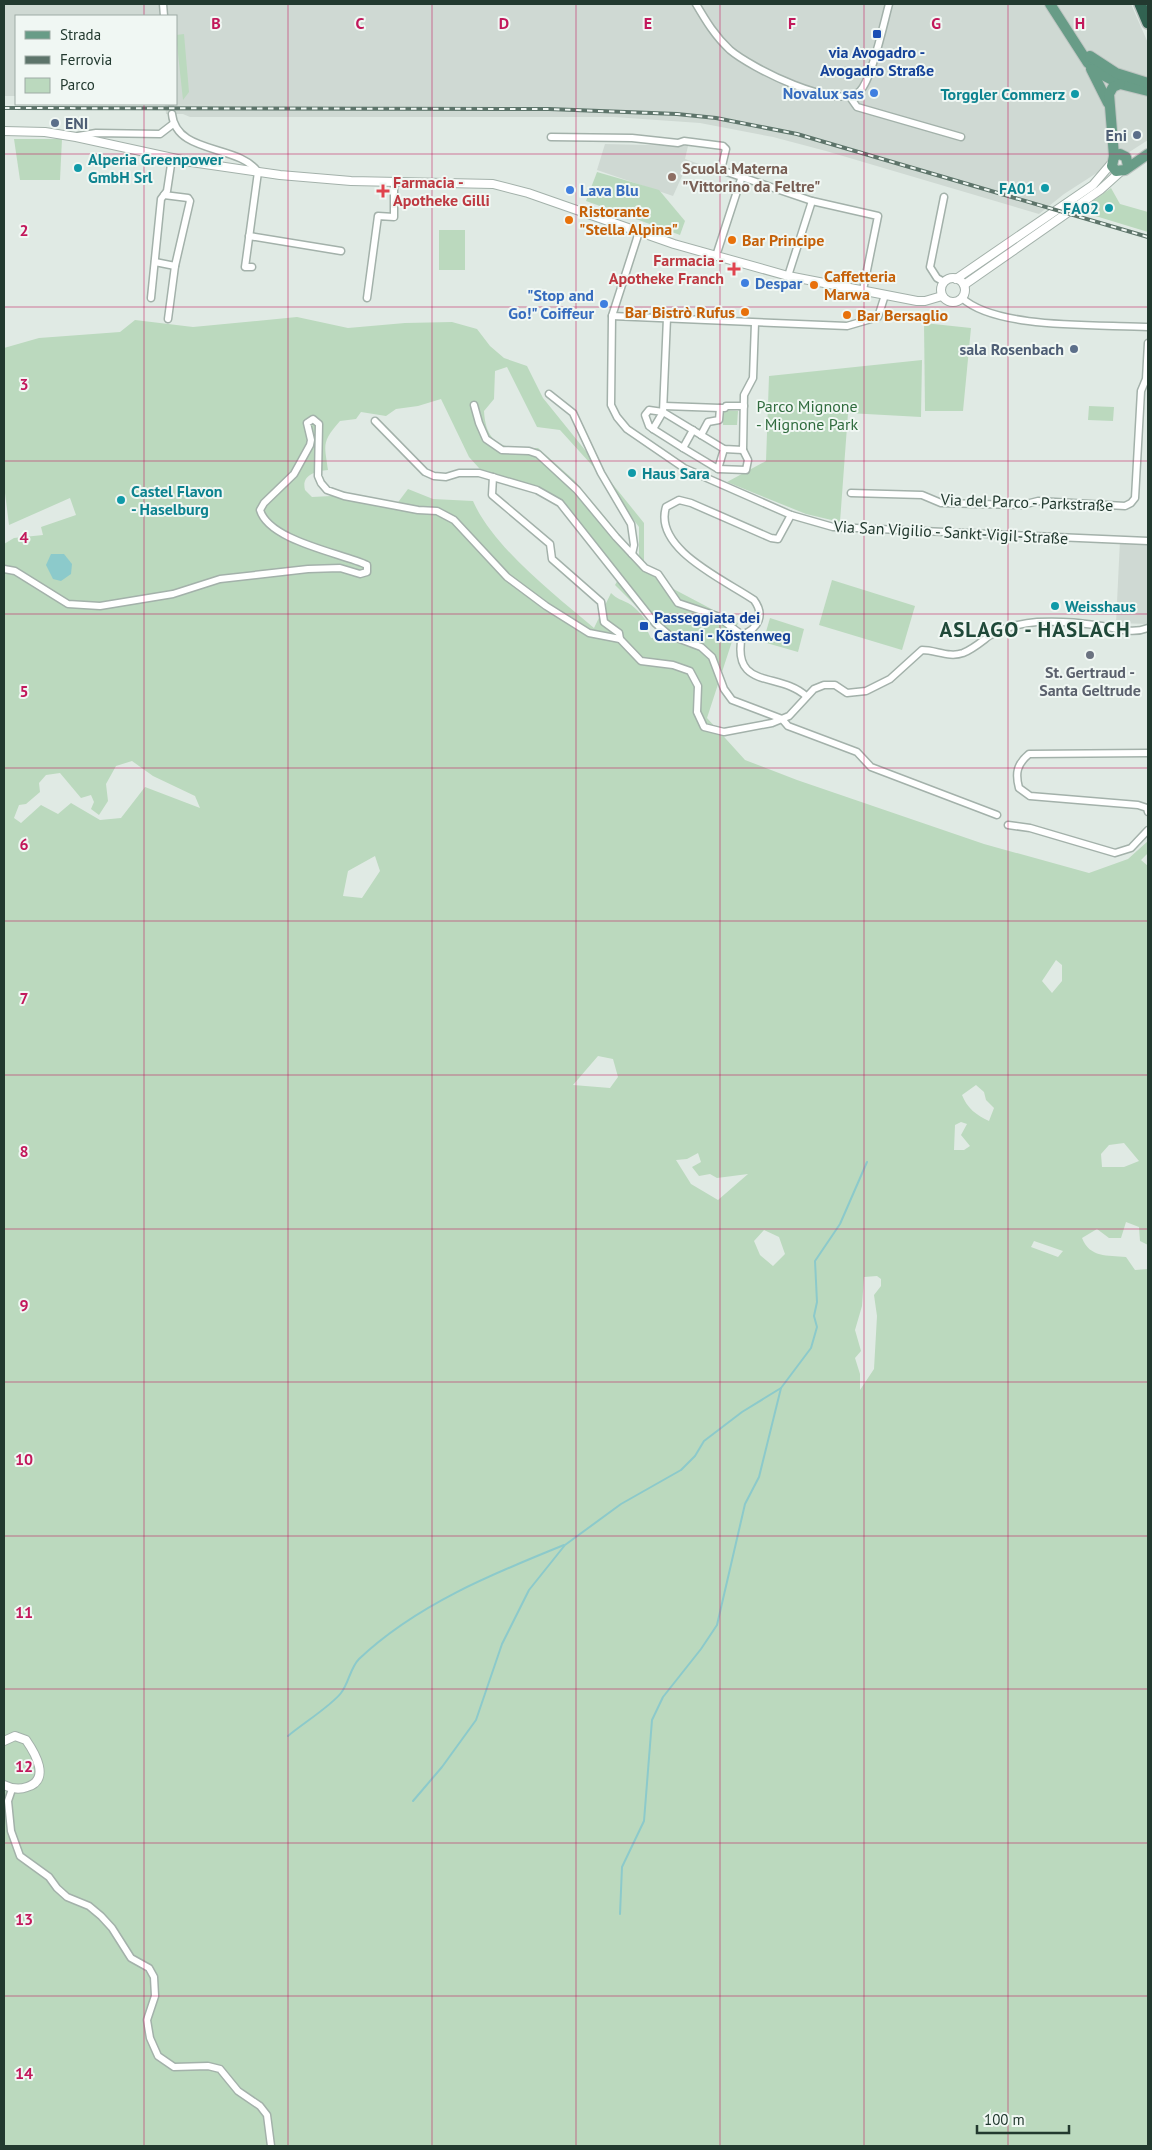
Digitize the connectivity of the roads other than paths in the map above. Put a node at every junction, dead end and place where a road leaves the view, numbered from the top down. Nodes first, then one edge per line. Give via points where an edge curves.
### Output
1 (696, 4) edge
2 (889, 4) edge
3 (1050, 4) edge
4 (1138, 4) edge
5 (1148, 23) edge
6 (1148, 30) edge
7 (1077, 43) junction
8 (1088, 64) junction
9 (1148, 83) edge
10 (1120, 84) junction
11 (1148, 91) edge
12 (850, 97) junction
13 (1109, 104) junction
14 (172, 114) tunnel mouth
15 (173, 124) junction
16 (4, 131) edge
17 (76, 137) junction
18 (551, 137) dead end
19 (961, 137) dead end
20 (1148, 147) edge
21 (1148, 154) edge
22 (172, 158) junction
23 (1113, 160) junction
24 (1125, 166) junction
25 (258, 172) junction
26 (742, 176) junction
27 (394, 182) junction
28 (164, 195) junction
29 (944, 197) dead end
30 (812, 201) junction
31 (639, 232) junction
32 (249, 236) junction
33 (341, 251) dead end
34 (716, 256) junction
35 (155, 262) junction
36 (175, 266) junction
37 (252, 267) dead end
38 (788, 276) junction
39 (956, 279) junction
40 (944, 282) junction
41 (964, 285) junction
42 (863, 290) junction
43 (885, 295) junction
44 (942, 296) junction
45 (151, 298) dead end
46 (367, 298) dead end
47 (962, 298) junction
48 (612, 316) junction
49 (667, 318) junction
50 (168, 319) dead end
51 (755, 323) junction
52 (1148, 327) edge
53 (1148, 343) edge
54 (1145, 392) edge
55 (549, 394) dead end
56 (474, 405) dead end
57 (744, 406) junction
58 (720, 408) junction
59 (664, 409) junction
60 (374, 422) dead end
61 (653, 429) junction
62 (693, 430) junction
63 (701, 435) junction
64 (682, 448) junction
65 (724, 449) junction
66 (742, 450) junction
67 (718, 469) junction
68 (493, 477) junction
69 (851, 493) dead end
70 (791, 515) junction
71 (1148, 541) edge
72 (632, 554) junction
73 (4, 569) edge
74 (1148, 628) edge
75 (742, 635) junction
76 (620, 639) junction
77 (806, 696) junction
78 (782, 719) junction
79 (1148, 753) edge
80 (1148, 812) edge
81 (997, 815) dead end
82 (1008, 825) dead end
83 (1148, 830) edge
84 (4, 1741) edge
85 (4, 1786) edge
86 (12, 1789) junction
87 (271, 2146) edge

1 - 12 street via 716,35 747,63 794,85 831,96
2 - 12 street via 867,78 860,90
3 - 7 main road
4 - 5 highway
4 - 6 main road
7 - 8 main road
7 - 9 main road via 1098,63 1116,73
8 - 10 main road
8 - 13 main road
10 - 11 main road
10 - 13 main road via 1109,94
12 - 19 street via 856,107
13 - 23 main road
14 - 15 street
15 - 17 street via 160,134
15 - 25 street via 187,138 250,162
16 - 17 street
17 - 22 street
18 - 26 street via 632,138 722,146 726,149 721,170
20 - 24 main road
21 - 24 main road
22 - 25 street
22 - 28 street
23 - 24 main road via 1114,170
23 - 24 main road via 1122,154
23 - 39 street via 1093,185
24 - 41 street via 1100,190
25 - 27 street via 342,181
25 - 32 street
26 - 30 street
26 - 34 street
27 - 31 street via 480,182 502,186
27 - 46 street via 394,217 378,216
28 - 35 street
28 - 36 street via 188,198 190,202
29 - 40 street via 930,267
30 - 38 street
30 - 42 street via 878,216
31 - 34 street
31 - 48 street
32 - 33 street
32 - 37 street via 246,267
34 - 38 street
35 - 36 street
35 - 45 street
36 - 50 street
38 - 42 street
39 - 40 street
39 - 41 street
40 - 44 street
41 - 47 street
42 - 43 street
43 - 44 street via 925,301
43 - 51 street via 878,317 846,326
44 - 47 street via 951,303
47 - 52 street via 992,314 1029,321
48 - 49 street
48 - 70 street, Via San Vigilio - Sankt-Vigil-Straße via 611,405 626,429 684,468
49 - 51 street
49 - 59 street
51 - 57 street via 753,378 744,395
53 - 54 street, Via del Parco - Parkstraße
54 - 69 street, Via del Parco - Parkstraße via 1135,498 1125,506 1038,502 1022,505 941,503 922,496
55 - 72 street via 573,413 601,473 631,524
56 - 72 street via 486,439 502,450 538,454 577,490
57 - 58 street
57 - 66 street
58 - 59 street
58 - 63 street via 719,420 708,422
59 - 61 street
59 - 61 street via 646,411
59 - 62 street
60 - 68 street via 434,476 469,473
61 - 64 street
62 - 63 street
62 - 64 street
63 - 65 street
64 - 67 street
65 - 66 street
65 - 67 street
66 - 67 street via 748,460 746,470
68 - 76 street via 492,495 550,544 552,559 601,602 604,622 619,633
68 - 78 street via 537,490 560,503 655,623 670,635 701,647 712,657 724,689 732,700
70 - 71 street, Via San Vigilio - Sankt-Vigil-Straße via 832,528
70 - 75 street via 778,539 678,500 666,507 665,527 681,552 754,600 760,608 757,626
72 - 75 street via 645,568 658,574 678,603 717,616
73 - 76 street via 15,571 68,604 100,606 173,594 220,579 308,569 340,568 360,574 367,572 367,565 320,551 278,530 262,518 260,510 264,503 294,474 310,445 307,423 313,419 319,424 318,476 326,490 371,503 437,511 454,520 508,577 546,606 589,634
74 - 77 street via 1125,631 1073,622 1035,622 992,635 963,653 948,656 922,650 890,679 866,691 847,693 835,685 824,685
75 - 77 street via 740,647 745,669 752,675 789,685
76 - 78 street via 641,661 690,671 698,686 697,712 704,727 724,732
77 - 78 street via 794,712
78 - 81 street via 788,726 857,752 871,767
79 - 80 street via 1028,754 1020,761 1016,773 1019,788 1030,796 1138,805 1147,808
82 - 83 street via 1030,828 1115,853 1132,848
84 - 86 street via 16,1736 26,1740 38,1762 40,1775 34,1785
85 - 86 street
86 - 87 street via 8,1801 11,1831 20,1856 49,1876 67,1897 89,1906 101,1916 131,1958 149,1968 154,1977 155,1996 147,2020 158,2056 174,2068 208,2066 220,2069 238,2091 267,2114

